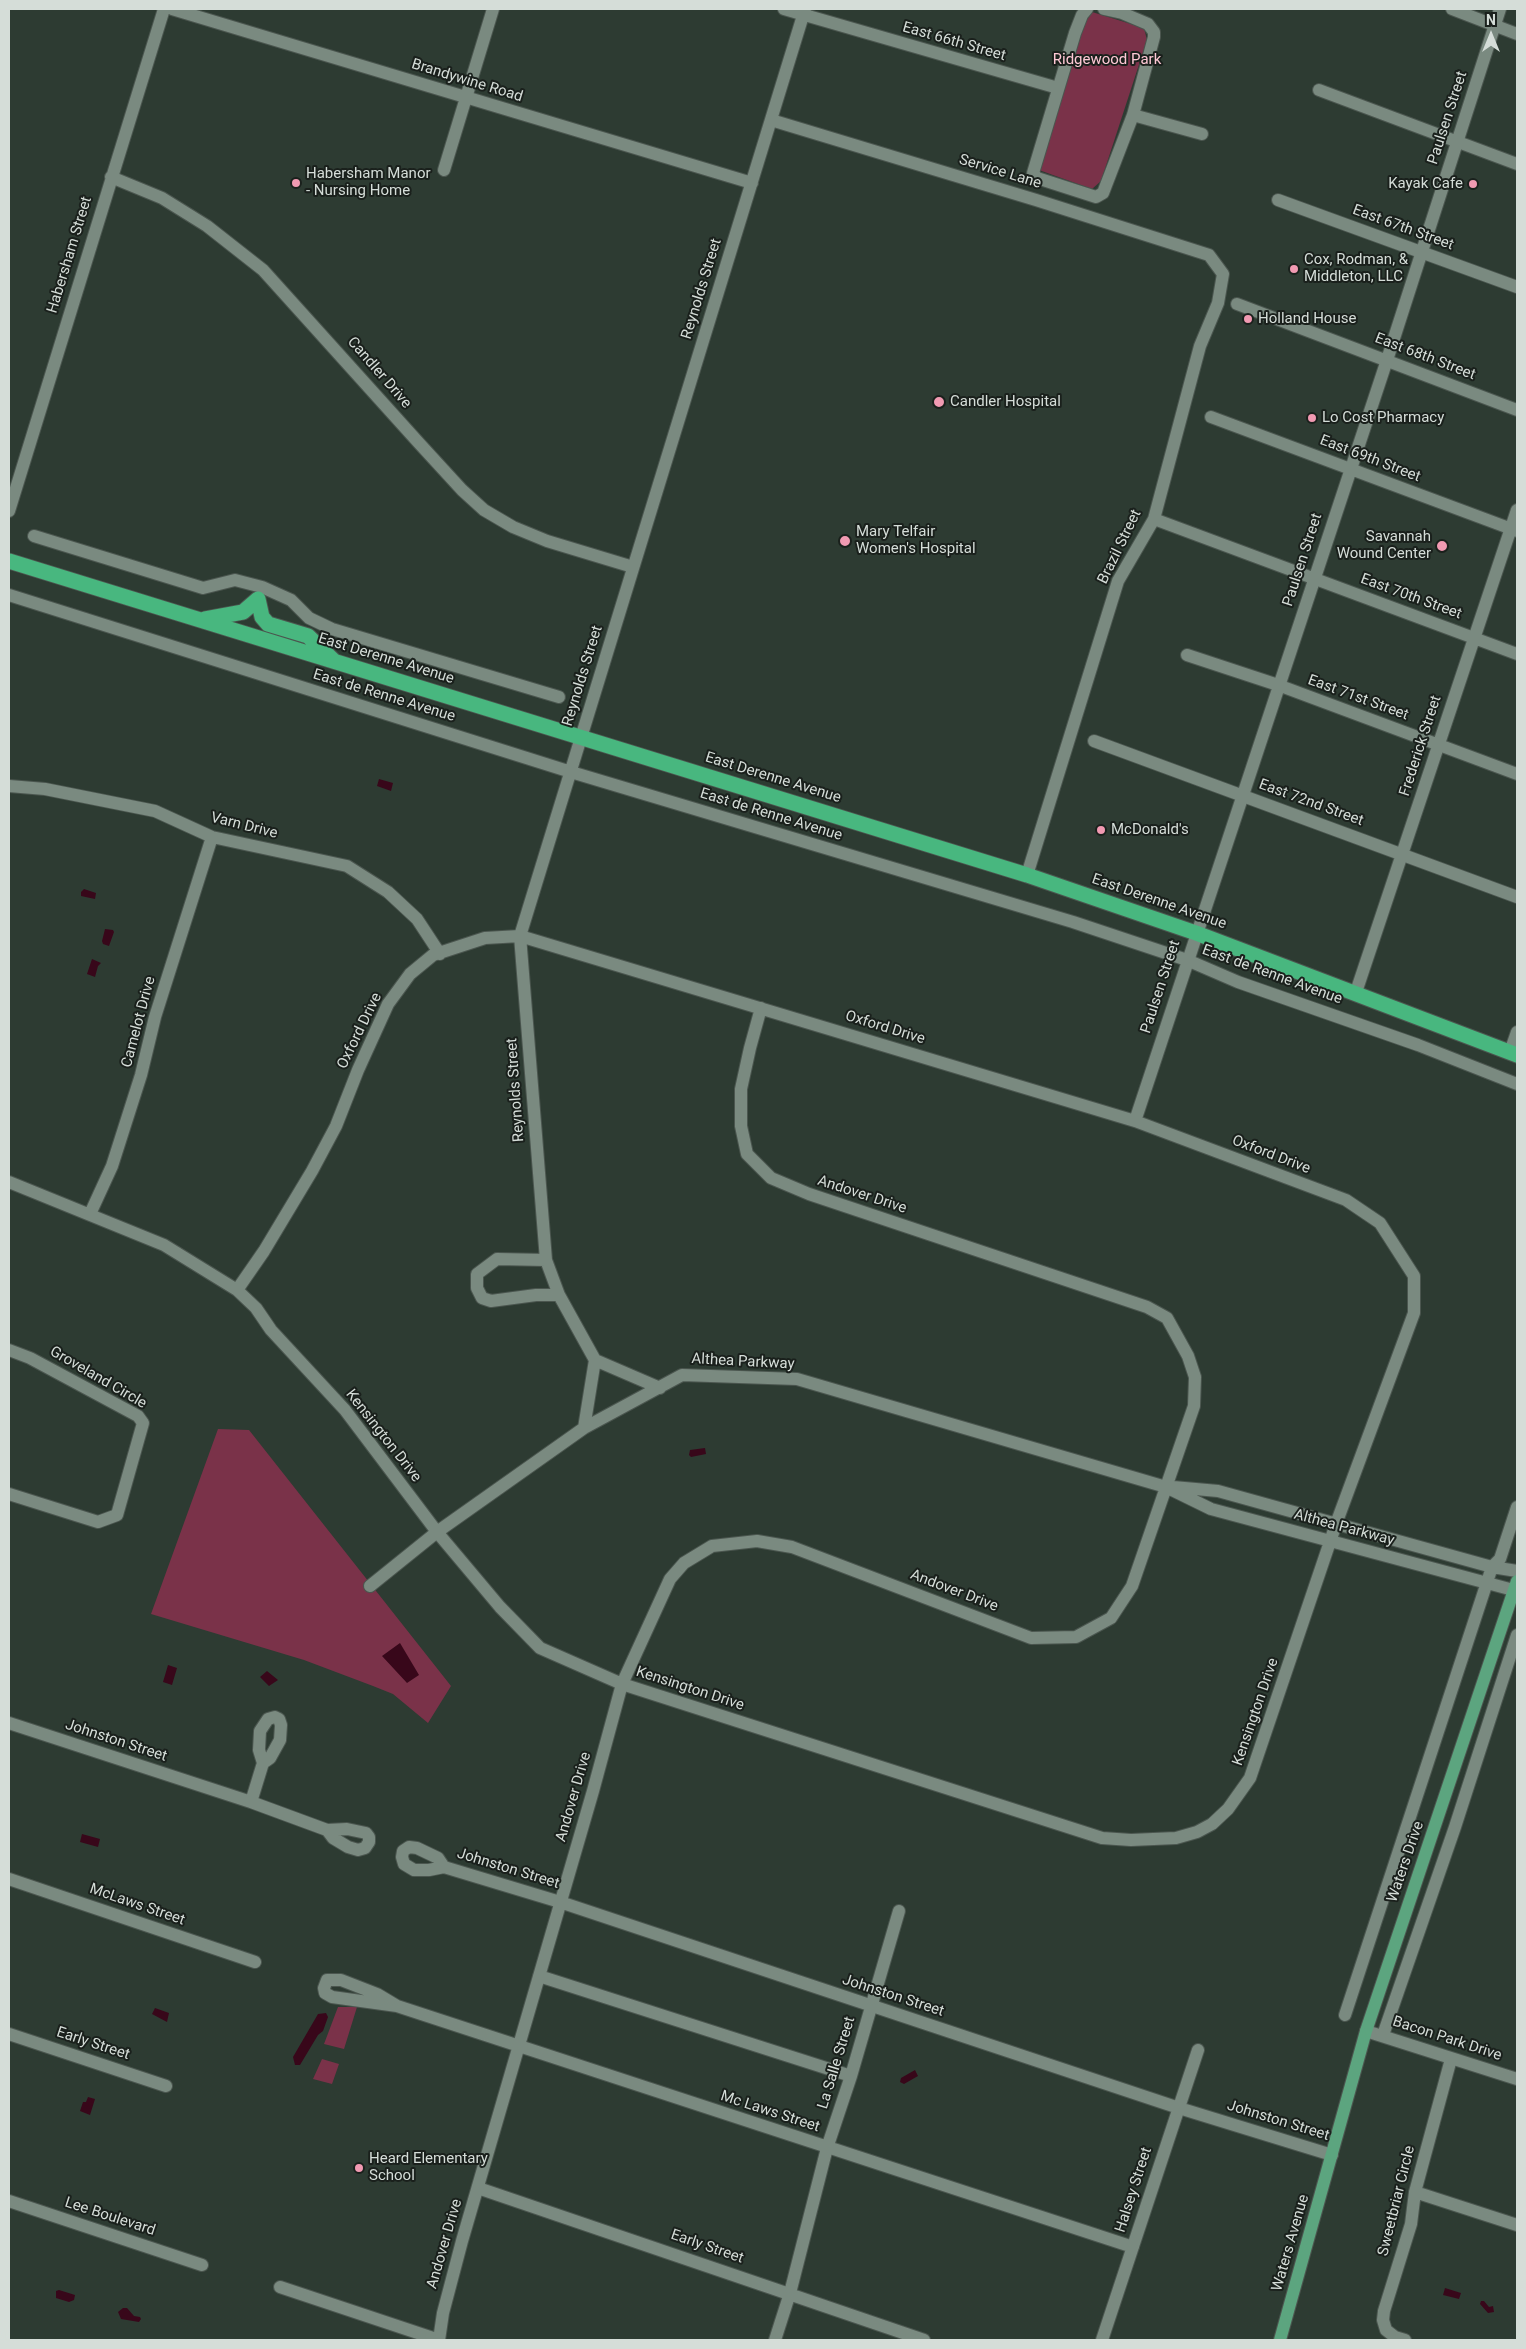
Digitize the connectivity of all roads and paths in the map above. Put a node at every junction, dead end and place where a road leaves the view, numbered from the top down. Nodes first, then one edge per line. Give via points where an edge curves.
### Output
1 (164, 9) edge
2 (172, 9) edge
3 (493, 9) edge
4 (784, 9) edge
5 (1087, 9) edge
6 (1104, 9) edge
7 (1452, 9) edge
8 (1500, 9) edge
9 (1123, 11) edge
10 (805, 12) edge
11 (1495, 24) junction
12 (1517, 34) edge
13 (1058, 88) junction
14 (1319, 90) dead end
15 (466, 98) junction
16 (1133, 115) junction
17 (771, 120) junction
18 (1202, 134) dead end
19 (1458, 142) junction
20 (1517, 164) edge
21 (444, 170) dead end
22 (111, 178) junction
23 (752, 183) junction
24 (1278, 200) dead end
25 (1422, 252) junction
26 (1215, 263) joint
27 (1517, 287) edge
28 (1237, 304) dead end
29 (1387, 360) junction
30 (1517, 410) edge
31 (1211, 417) dead end
32 (1350, 469) junction
33 (9, 510) edge
34 (1517, 510) edge
35 (1154, 519) junction
36 (1514, 530) edge
37 (34, 536) dead end
38 (9, 561) edge
39 (633, 567) junction
40 (1314, 578) junction
41 (9, 595) edge
42 (200, 620) junction
43 (1475, 638) junction
44 (1517, 654) edge
45 (1187, 655) dead end
46 (335, 662) junction
47 (1278, 685) junction
48 (559, 697) dead end
49 (581, 737) junction
50 (1094, 741) dead end
51 (1439, 745) junction
52 (570, 772) junction
53 (1517, 774) edge
54 (9, 786) edge
55 (1242, 794) junction
56 (212, 837) junction
57 (1402, 854) junction
58 (1027, 875) junction
59 (1517, 897) edge
60 (1196, 933) junction
61 (520, 936) junction
62 (440, 954) junction
63 (1187, 960) junction
64 (1356, 992) junction
65 (761, 1008) junction
66 (1517, 1032) edge
67 (1514, 1054) edge
68 (1517, 1084) edge
69 (1135, 1120) junction
70 (9, 1182) edge
71 (90, 1214) junction
72 (546, 1260) junction
73 (237, 1290) junction
74 (559, 1295) junction
75 (9, 1350) edge
76 (595, 1360) junction
77 (660, 1388) junction
78 (584, 1428) junction
79 (1166, 1487) junction
80 (9, 1494) edge
81 (1517, 1507) edge
82 (1336, 1524) junction
83 (437, 1532) junction
84 (1330, 1541) junction
85 (1492, 1568) junction
86 (1517, 1571) edge
87 (1487, 1582) junction
88 (370, 1586) dead end
89 (1516, 1588) edge
90 (1517, 1635) edge
91 (622, 1684) junction
92 (9, 1723) edge
93 (263, 1763) dead end
94 (251, 1802) junction
95 (327, 1830) dead end
96 (444, 1867) dead end
97 (9, 1879) edge
98 (560, 1902) junction
99 (900, 1911) dead end
100 (255, 1962) dead end
101 (539, 1976) junction
102 (397, 2006) junction
103 (871, 2006) junction
104 (1345, 2015) dead end
105 (1366, 2031) junction
106 (9, 2034) edge
107 (1383, 2036) junction
108 (519, 2047) junction
109 (1198, 2050) dead end
110 (1451, 2059) junction
111 (851, 2076) junction
112 (1517, 2079) edge
113 (166, 2086) dead end
114 (1179, 2108) junction
115 (827, 2148) junction
116 (1332, 2155) junction
117 (478, 2188) junction
118 (1415, 2192) junction
119 (9, 2201) edge
120 (1517, 2225) edge
121 (1133, 2247) junction
122 (202, 2264) dead end
123 (280, 2287) dead end
124 (790, 2293) junction
125 (439, 2340) edge
126 (775, 2340) edge
127 (924, 2340) edge
128 (1102, 2340) edge
129 (1280, 2340) edge
130 (1405, 2340) edge

1 - 22 street, Habersham Street
2 - 15 street, Brandywine Road
3 - 15 street
4 - 10 street, East 66th Street
5 - 13 street via 1082,15
6 - 9 street
7 - 11 street
8 - 11 street, Paulsen Street
9 - 16 street via 1148,24 1154,32
10 - 13 street, East 66th Street
10 - 17 street, Reynolds Street
11 - 12 street
11 - 19 street, Paulsen Street
13 - 16 street via 1033,173 1037,178 1096,197 1103,193
14 - 19 street
15 - 21 street
15 - 23 street, Brandywine Road
16 - 18 street
17 - 23 street, Reynolds Street
17 - 26 street, Service Lane via 1209,255
19 - 20 street
19 - 25 street, Paulsen Street
22 - 33 street, Habersham Street
22 - 39 street, Candler Drive via 169,203 207,226 263,270 462,490 484,510 547,541
23 - 39 street, Reynolds Street
24 - 25 street, East 67th Street
25 - 27 street, East 67th Street
25 - 29 street, Paulsen Street
26 - 35 street, Brazil Street via 1223,274 1218,303 1200,346
28 - 29 street, East 68th Street
29 - 30 street, East 68th Street
29 - 32 street, Paulsen Street
31 - 32 street, East 69th Street
32 - 36 street, East 69th Street
32 - 40 street, Paulsen Street
34 - 36 street, Frederick Street
35 - 40 street, East 70th Street
35 - 58 street, Brazil Street via 1118,581
36 - 43 street, Frederick Street
37 - 48 street via 203,588 235,580 262,587 291,600 309,618 332,629
38 - 42 highway, East Derenne Avenue
39 - 49 street, Reynolds Street
40 - 43 street, East 70th Street
40 - 47 street, Paulsen Street
41 - 52 street, East de Renne Avenue
42 - 46 highway, East Derenne Avenue
42 - 46 highway via 234,615 258,599 262,618 268,624 308,636
43 - 44 street, East 70th Street
43 - 51 street, Frederick Street
45 - 47 street, East 71st Street
46 - 49 highway, East Derenne Avenue
47 - 51 street, East 71st Street
47 - 55 street, Paulsen Street
49 - 52 street, Reynolds Street
49 - 58 highway, East Derenne Avenue
50 - 55 street, East 72nd Street
51 - 53 street, East 71st Street
51 - 57 street, Frederick Street
52 - 61 street, Reynolds Street
52 - 63 street, East de Renne Avenue via 1073,922
54 - 56 street, Varn Drive via 45,789 154,811
55 - 57 street, East 72nd Street
55 - 60 street, Paulsen Street
56 - 62 street, Varn Drive via 347,866 388,892 416,919
56 - 71 street, Camelot Drive via 155,1017 142,1075 115,1157
57 - 59 street, East 72nd Street
57 - 64 street, Frederick Street
58 - 60 highway, East Derenne Avenue
60 - 63 street, Paulsen Street
60 - 64 highway, East Derenne Avenue
61 - 62 street, Oxford Drive via 485,938
61 - 65 street, Oxford Drive
61 - 72 street, Reynolds Street
62 - 73 street, Oxford Drive via 432,955 410,974 388,1004 336,1126 312,1172
63 - 68 street, East de Renne Avenue via 1238,982
63 - 69 street, Paulsen Street
64 - 67 highway, East Derenne Avenue
65 - 69 street, Oxford Drive
65 - 79 street, Andover Drive via 741,1089 741,1126 747,1154 771,1178 809,1194 1148,1307 1167,1318 1188,1356 1195,1377 1194,1406
66 - 67 street
69 - 82 street, Oxford Drive via 1346,1200 1380,1222 1414,1276 1414,1313
70 - 71 street, Kensington Drive
71 - 73 street, Kensington Drive via 164,1245
72 - 74 street, Reynolds Street
72 - 74 street via 497,1259 477,1274 477,1288 482,1298 491,1301
73 - 83 street, Kensington Drive via 345,1410
74 - 76 street, Reynolds Street
75 - 80 street, Groveland Circle via 138,1416 143,1423 117,1515 98,1522
76 - 77 street
76 - 78 street
77 - 78 street, Althea Parkway
77 - 79 street, Althea Parkway via 682,1375 797,1379
78 - 83 street, Althea Parkway
79 - 82 street, Althea Parkway via 1218,1491
79 - 84 street, Althea Parkway via 1210,1509
79 - 91 street, Andover Drive via 1132,1586 1111,1618 1076,1637 1031,1638 792,1547 757,1541 731,1542 700,1552 670,1579
81 - 85 street, Waters Drive via 1500,1559
82 - 84 street, Kensington Drive
82 - 85 street, Althea Parkway
83 - 88 street, Althea Parkway
83 - 91 street, Kensington Drive via 500,1608 540,1648
84 - 87 street, Althea Parkway
84 - 91 street, Kensington Drive via 1250,1778 1212,1824 1176,1838 1131,1840 1090,1836
85 - 86 street, Althea Parkway
85 - 87 street, Waters Drive
87 - 89 street, Althea Parkway
87 - 104 street, Waters Drive
89 - 105 main road, Waters Drive
90 - 107 street
91 - 98 street, Andover Drive
92 - 94 street, Johnston Street
93 - 94 street
94 - 95 street, Johnston Street
96 - 98 street, Johnston Street
97 - 100 street, McLaws Street
98 - 101 street, Andover Drive
98 - 103 street, Johnston Street
99 - 103 street, La Salle Street
101 - 108 street, Andover Drive
101 - 111 street
102 - 102 street, Mc Laws Street via 341,1980 327,1980 324,1988 325,1993 332,1997
102 - 108 street, Mc Laws Street
103 - 111 street, La Salle Street
103 - 114 street, Johnston Street
105 - 107 street, Bacon Park Drive
105 - 116 main road, Waters Drive
106 - 113 street, Early Street
107 - 110 street, Bacon Park Drive
108 - 115 street, Mc Laws Street
108 - 117 street, Andover Drive
109 - 114 street, Halsey Street
110 - 112 street, Bacon Park Drive
110 - 118 street, Sweetbriar Circle
111 - 115 street, La Salle Street
114 - 116 street, Johnston Street
114 - 121 street, Halsey Street
115 - 121 street, Mc Laws Street
115 - 124 street, La Salle Street
116 - 129 main road, Waters Avenue
117 - 124 street, Early Street
117 - 125 street, Andover Drive
118 - 120 street
118 - 130 street, Sweetbriar Circle via 1410,2224 1383,2320 1386,2330
119 - 122 street, Lee Boulevard
121 - 128 street, Halsey Street
123 - 125 street
124 - 126 street, La Salle Street
124 - 127 street, Early Street

